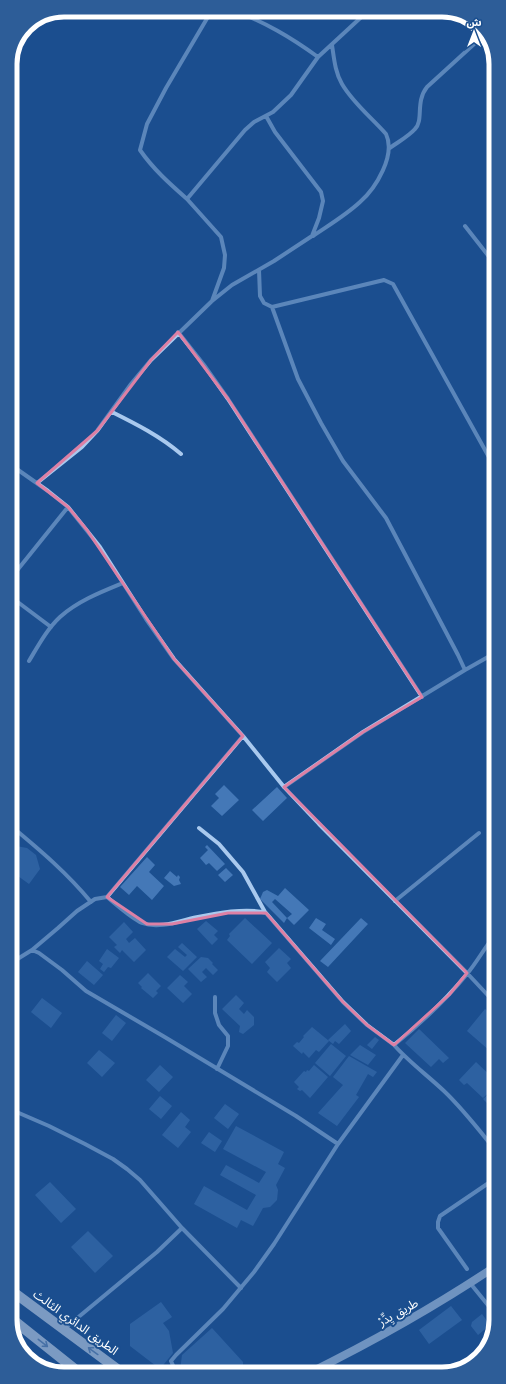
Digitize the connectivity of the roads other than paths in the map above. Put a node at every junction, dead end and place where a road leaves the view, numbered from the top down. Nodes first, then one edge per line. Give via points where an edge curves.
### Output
1 (208, 17) edge
2 (249, 17) edge
3 (362, 17) edge
4 (481, 38) edge
5 (332, 45) junction
6 (318, 57) junction
7 (266, 116) junction
8 (390, 148) junction
9 (187, 198) junction
10 (465, 226) dead end
11 (312, 236) junction
12 (489, 257) edge
13 (259, 270) junction
14 (212, 301) junction
15 (272, 307) junction
16 (178, 332) junction
17 (112, 412) junction
18 (181, 454) dead end
19 (489, 456) edge
20 (17, 469) edge
21 (38, 483) junction
22 (68, 507) junction
23 (17, 571) edge
24 (123, 583) junction
25 (17, 602) edge
26 (51, 627) junction
27 (489, 656) edge
28 (29, 660) dead end
29 (465, 670) junction
30 (422, 697) junction
31 (243, 736) junction
32 (284, 787) junction
33 (199, 828) dead end
34 (17, 831) edge
35 (479, 833) dead end
36 (108, 897) junction
37 (395, 901) junction
38 (91, 902) junction
39 (266, 913) junction
40 (489, 943) edge
41 (32, 950) junction
42 (17, 959) edge
43 (467, 973) junction
44 (215, 997) dead end
45 (489, 997) edge
46 (394, 1045) junction
47 (403, 1055) junction
48 (217, 1069) junction
49 (17, 1112) edge
50 (489, 1142) edge
51 (338, 1144) junction
52 (489, 1183) edge
53 (182, 1228) junction
54 (467, 1269) dead end
55 (489, 1271) edge
56 (470, 1283) junction
57 (241, 1288) junction
58 (17, 1294) edge
59 (489, 1306) edge
60 (17, 1323) edge
61 (64, 1329) junction
62 (72, 1367) edge
63 (115, 1367) edge
64 (174, 1367) edge
65 (321, 1367) edge

1 - 9 street via 147,124 140,150 166,181
2 - 6 street via 293,39
3 - 5 street
4 - 8 street via 422,93 416,128
5 - 6 street
5 - 8 street via 336,69 342,84 356,103 386,134
6 - 7 street via 291,95
7 - 9 street via 245,130
7 - 11 street via 275,132 321,192 323,201
8 - 11 street via 381,174 362,201
9 - 14 street via 221,237 225,255 224,268
10 - 12 street
11 - 13 street
13 - 14 street via 232,285
13 - 15 street via 260,296 264,303
14 - 16 street
15 - 19 street via 384,280 393,284
15 - 29 street via 298,379 321,423 343,461 386,518
16 - 17 street via 131,384
16 - 30 street via 228,399
17 - 18 street via 150,432
17 - 21 street via 82,447
20 - 21 street
21 - 22 street
22 - 23 street
22 - 24 street via 100,547
24 - 26 street via 89,597 60,617
24 - 31 street via 174,659
25 - 26 street
26 - 28 street
27 - 29 street
29 - 30 street
30 - 32 street via 364,732
31 - 32 street
31 - 36 street
32 - 37 street
33 - 39 street via 219,844 243,872
34 - 38 street via 63,871
35 - 37 street
36 - 38 street
36 - 39 street via 140,922 147,924 167,924 228,912 252,910
37 - 43 street
38 - 41 street
39 - 46 street via 343,1002 367,1025
40 - 43 street
41 - 42 street
41 - 48 street via 62,970 86,991
43 - 45 street
43 - 46 street via 432,1012
44 - 48 street via 215,1013 219,1025 228,1036 228,1046
46 - 47 street
47 - 50 street via 444,1091
47 - 51 street
48 - 51 street
49 - 53 street via 113,1159 140,1180
51 - 57 street via 274,1244
52 - 54 street via 440,1216 438,1222 438,1228
53 - 57 street
53 - 61 street
55 - 56 street, طريق يِدِّرْ
56 - 59 street
56 - 65 street, طريق يِدِّرْ via 411,1319
57 - 64 street via 173,1358 171,1361
58 - 61 main road, الطريق الدائري الثالث
60 -> 62 main road
63 -> 61 main road, الطريق الدائري الثالث

